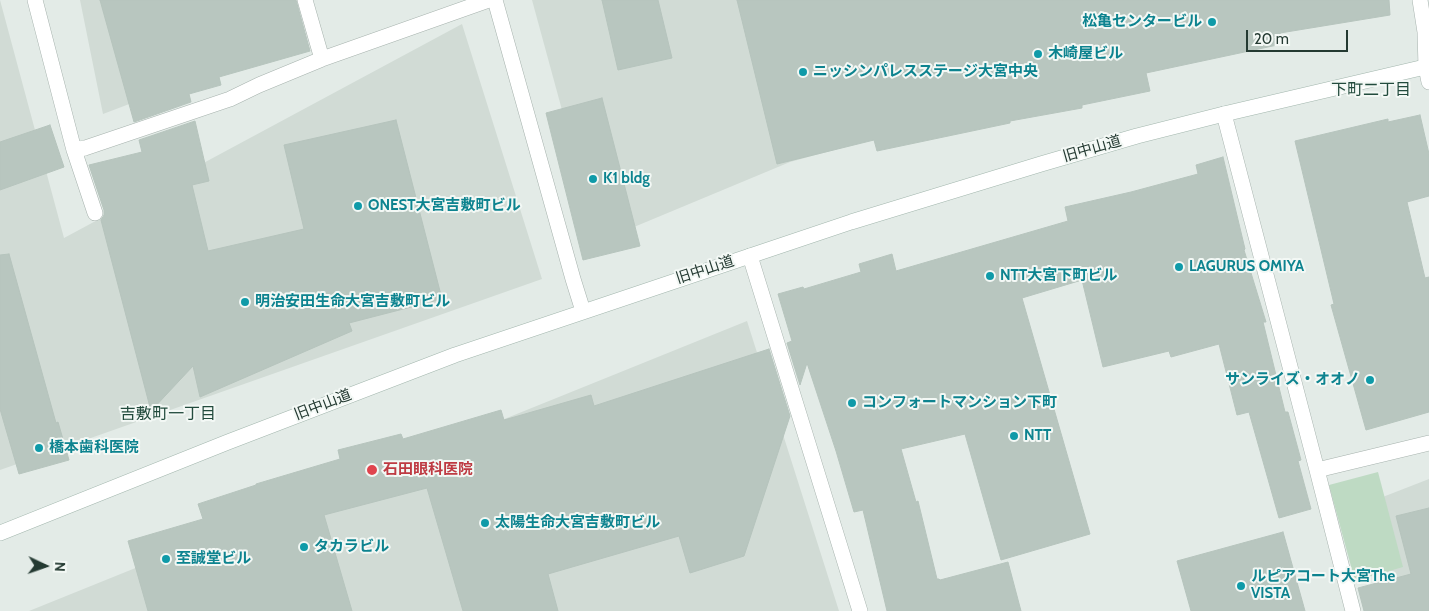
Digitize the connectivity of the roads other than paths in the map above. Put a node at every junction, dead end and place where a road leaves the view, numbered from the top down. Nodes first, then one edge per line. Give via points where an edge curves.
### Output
1 (35, 0) edge
2 (305, 0) edge
3 (489, 0) edge
4 (495, 0) edge
5 (1420, 0) edge
6 (322, 59) junction
7 (1427, 66) edge
8 (1429, 82) edge
9 (1224, 114) junction
10 (74, 150) junction
11 (95, 214) dead end
12 (750, 256) junction
13 (583, 311) junction
14 (1429, 443) edge
15 (1318, 470) junction
16 (0, 533) edge
17 (860, 611) edge
18 (1353, 611) edge

1 - 10 street
2 - 6 street
3 - 6 street
4 - 13 street
5 - 7 street
6 - 10 street via 230,99
7 - 8 street
7 - 9 street, 旧中山道
9 - 12 street, 旧中山道 via 1041,164
9 - 15 street
10 - 11 street
12 - 13 street, 旧中山道
12 - 17 street
13 - 16 street, 旧中山道 via 455,355
14 - 15 street
15 - 18 street

